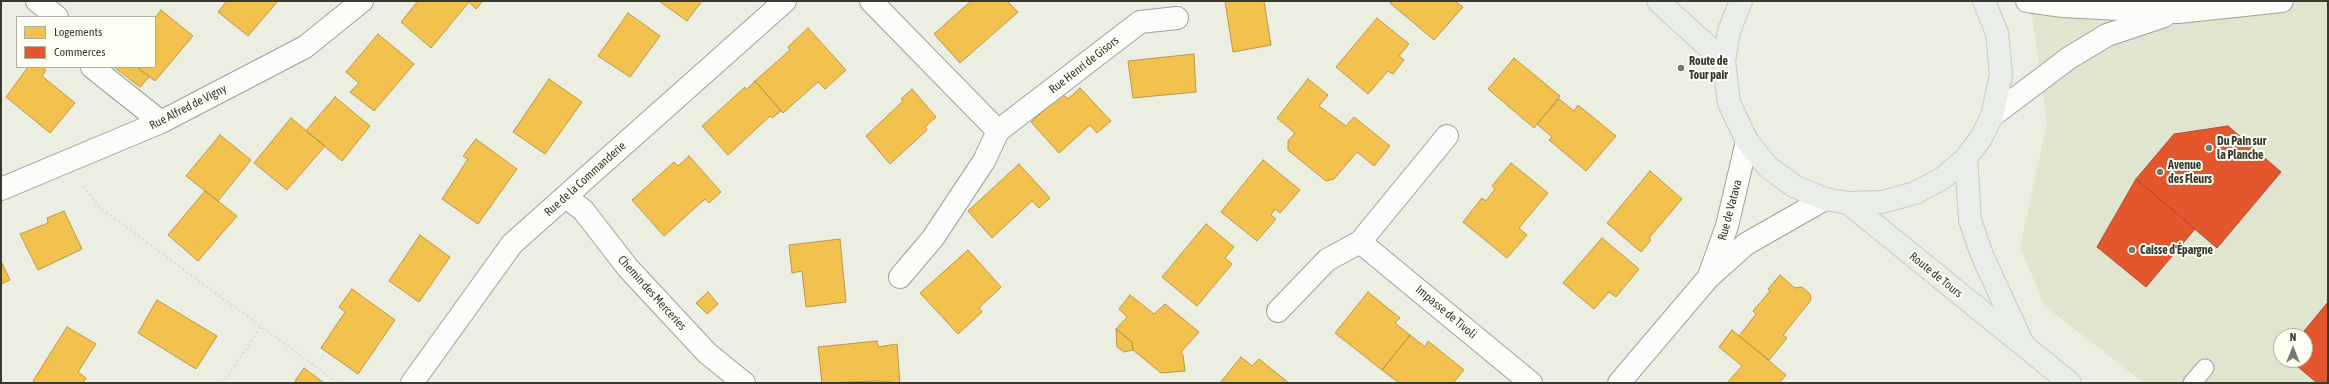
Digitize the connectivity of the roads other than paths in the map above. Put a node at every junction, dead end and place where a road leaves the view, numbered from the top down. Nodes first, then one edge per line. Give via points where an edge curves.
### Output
1 (37, 1) edge
2 (362, 1) edge
3 (785, 1) edge
4 (871, 1) edge
5 (1658, 1) edge
6 (1740, 1) edge
7 (1984, 1) edge
8 (2027, 1) edge
9 (2282, 1) edge
10 (2178, 12) junction
11 (56, 16) edge
12 (1177, 18) dead end
13 (1724, 61) junction
14 (93, 68) edge
15 (1992, 116) junction
16 (161, 122) junction
17 (998, 131) junction
18 (1447, 136) dead end
19 (1747, 141) junction
20 (1966, 158) junction
21 (1, 189) edge
22 (566, 197) junction
23 (1825, 199) junction
24 (1848, 203) junction
25 (1360, 242) junction
26 (900, 277) dead end
27 (1709, 277) junction
28 (1278, 311) dead end
29 (2024, 347) junction
30 (2205, 368) dead end
31 (412, 383) edge
32 (744, 383) edge
33 (1531, 383) edge
34 (1619, 383) edge
35 (2070, 383) edge
36 (2192, 383) edge

1 - 11 street
2 - 16 street, Rue Alfred de Vigny via 306,47
3 - 22 street, Rue de la Commanderie
4 - 17 street
5 - 13 main road
6 - 13 main road via 1729,31
7 - 15 main road via 1997,33 2001,75
8 - 10 street via 2063,6
9 - 10 street
10 - 15 street via 2107,35 2070,58
12 - 17 street, Rue Henri de Gisors via 1140,22
13 - 19 main road via 1729,103
14 - 16 street
15 - 20 main road via 1981,138
16 - 21 street, Rue Alfred de Vigny
17 - 26 street, Rue Henri de Gisors via 984,161 933,238
18 - 25 street
19 - 23 main road via 1768,167 1794,186
19 - 27 street, Rue de Vatava via 1727,226
20 - 24 main road via 1943,178 1915,193 1882,202
20 - 29 main road, Route de Tours via 1970,220 1982,256
22 - 31 street, Rue de la Commanderie via 512,244
22 - 32 street, Chemin des Merceries via 583,210 628,268 707,353
23 - 24 main road
23 - 27 street, Rue de Vatava via 1746,244
24 - 29 main road, Route de Tours
25 - 28 street via 1327,260
25 - 33 street, Impasse de Tivoli
27 - 34 street, Rue de Vatava
29 - 35 main road, Route de Tours
30 - 36 lane

